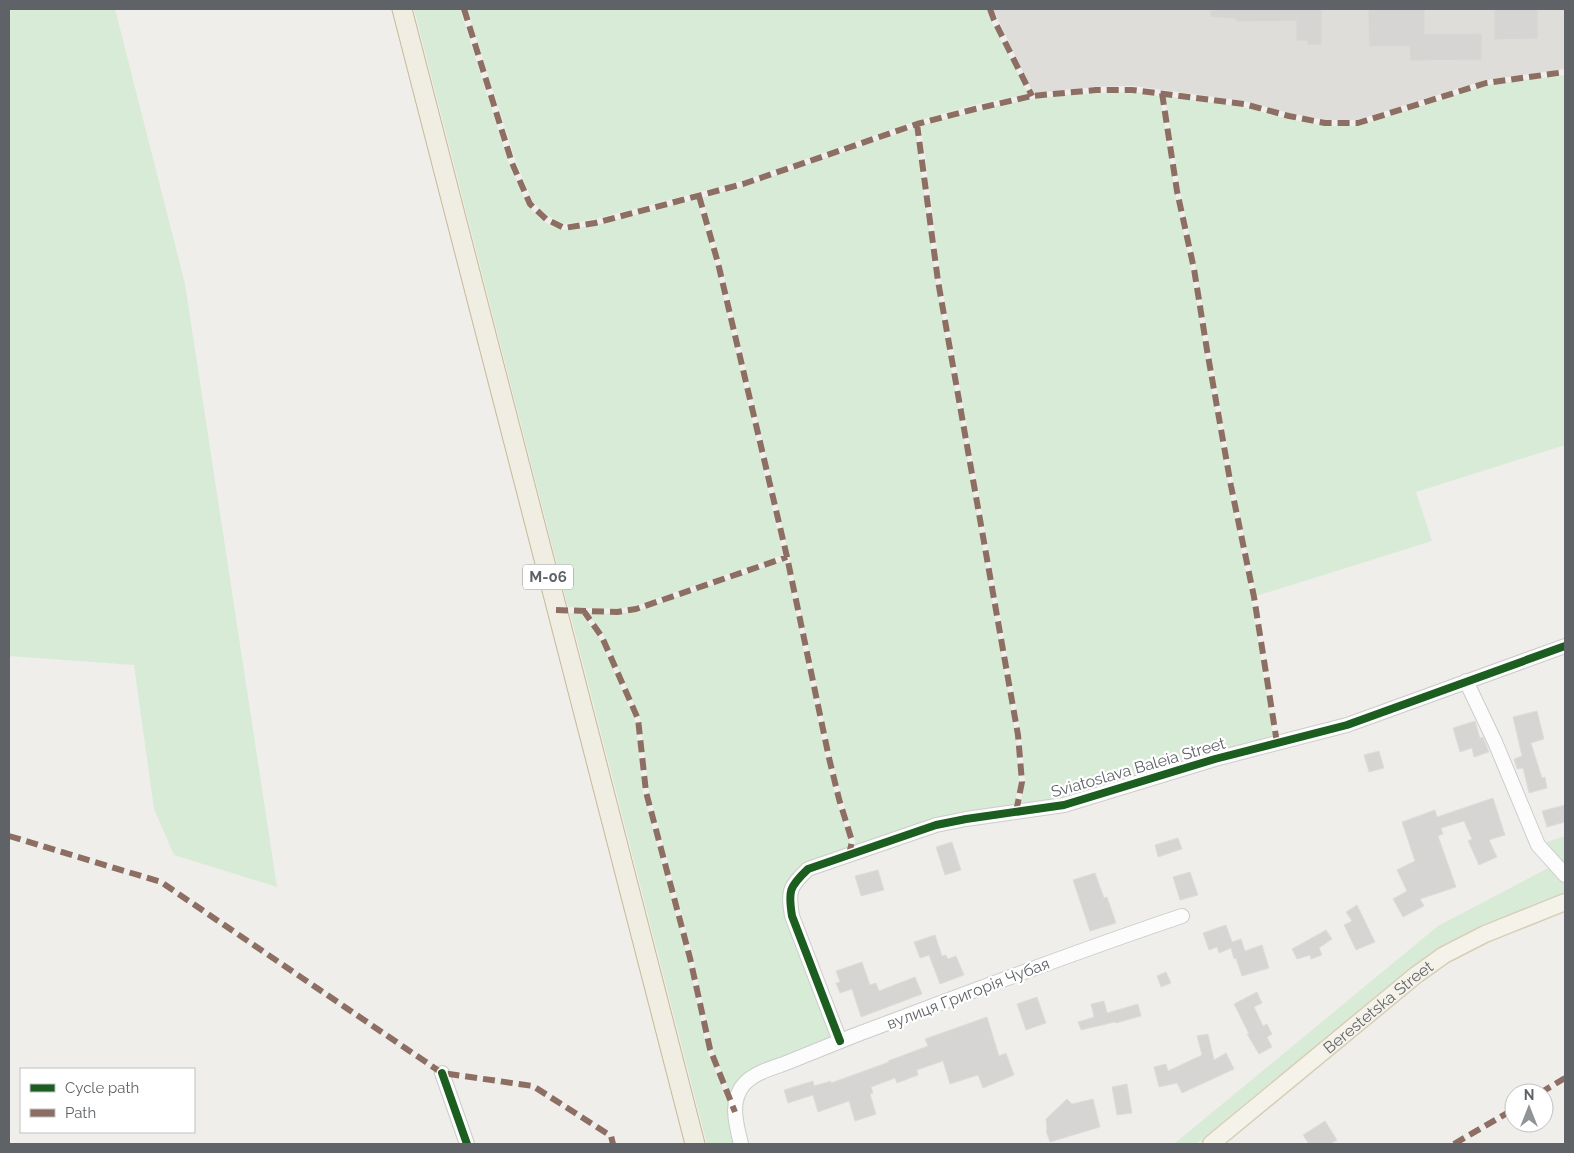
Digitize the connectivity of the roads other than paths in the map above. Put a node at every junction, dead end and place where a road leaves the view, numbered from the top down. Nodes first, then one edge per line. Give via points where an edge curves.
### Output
1 (402, 9) edge
2 (1565, 646) edge
3 (1466, 681) junction
4 (1565, 876) edge
5 (1565, 902) edge
6 (1182, 916) dead end
7 (840, 1041) junction
8 (442, 1073) dead end
9 (467, 1144) edge
10 (695, 1144) edge
11 (741, 1144) edge
12 (1211, 1144) edge

1 - 10 highway, М-06
2 - 3 street, Sviatoslava Baleia Street
3 - 4 street via 1538,845
3 - 7 street, Sviatoslava Baleia Street via 1347,725 1215,759 1064,805 936,825 808,869 793,883 789,898 792,916
5 - 12 main road, Berestetska Street via 1485,934 1444,955
6 - 7 street, вулиця Григорія Чубая
7 - 11 street, вулиця Григорія Чубая via 756,1075 744,1084 735,1105
8 - 9 street

